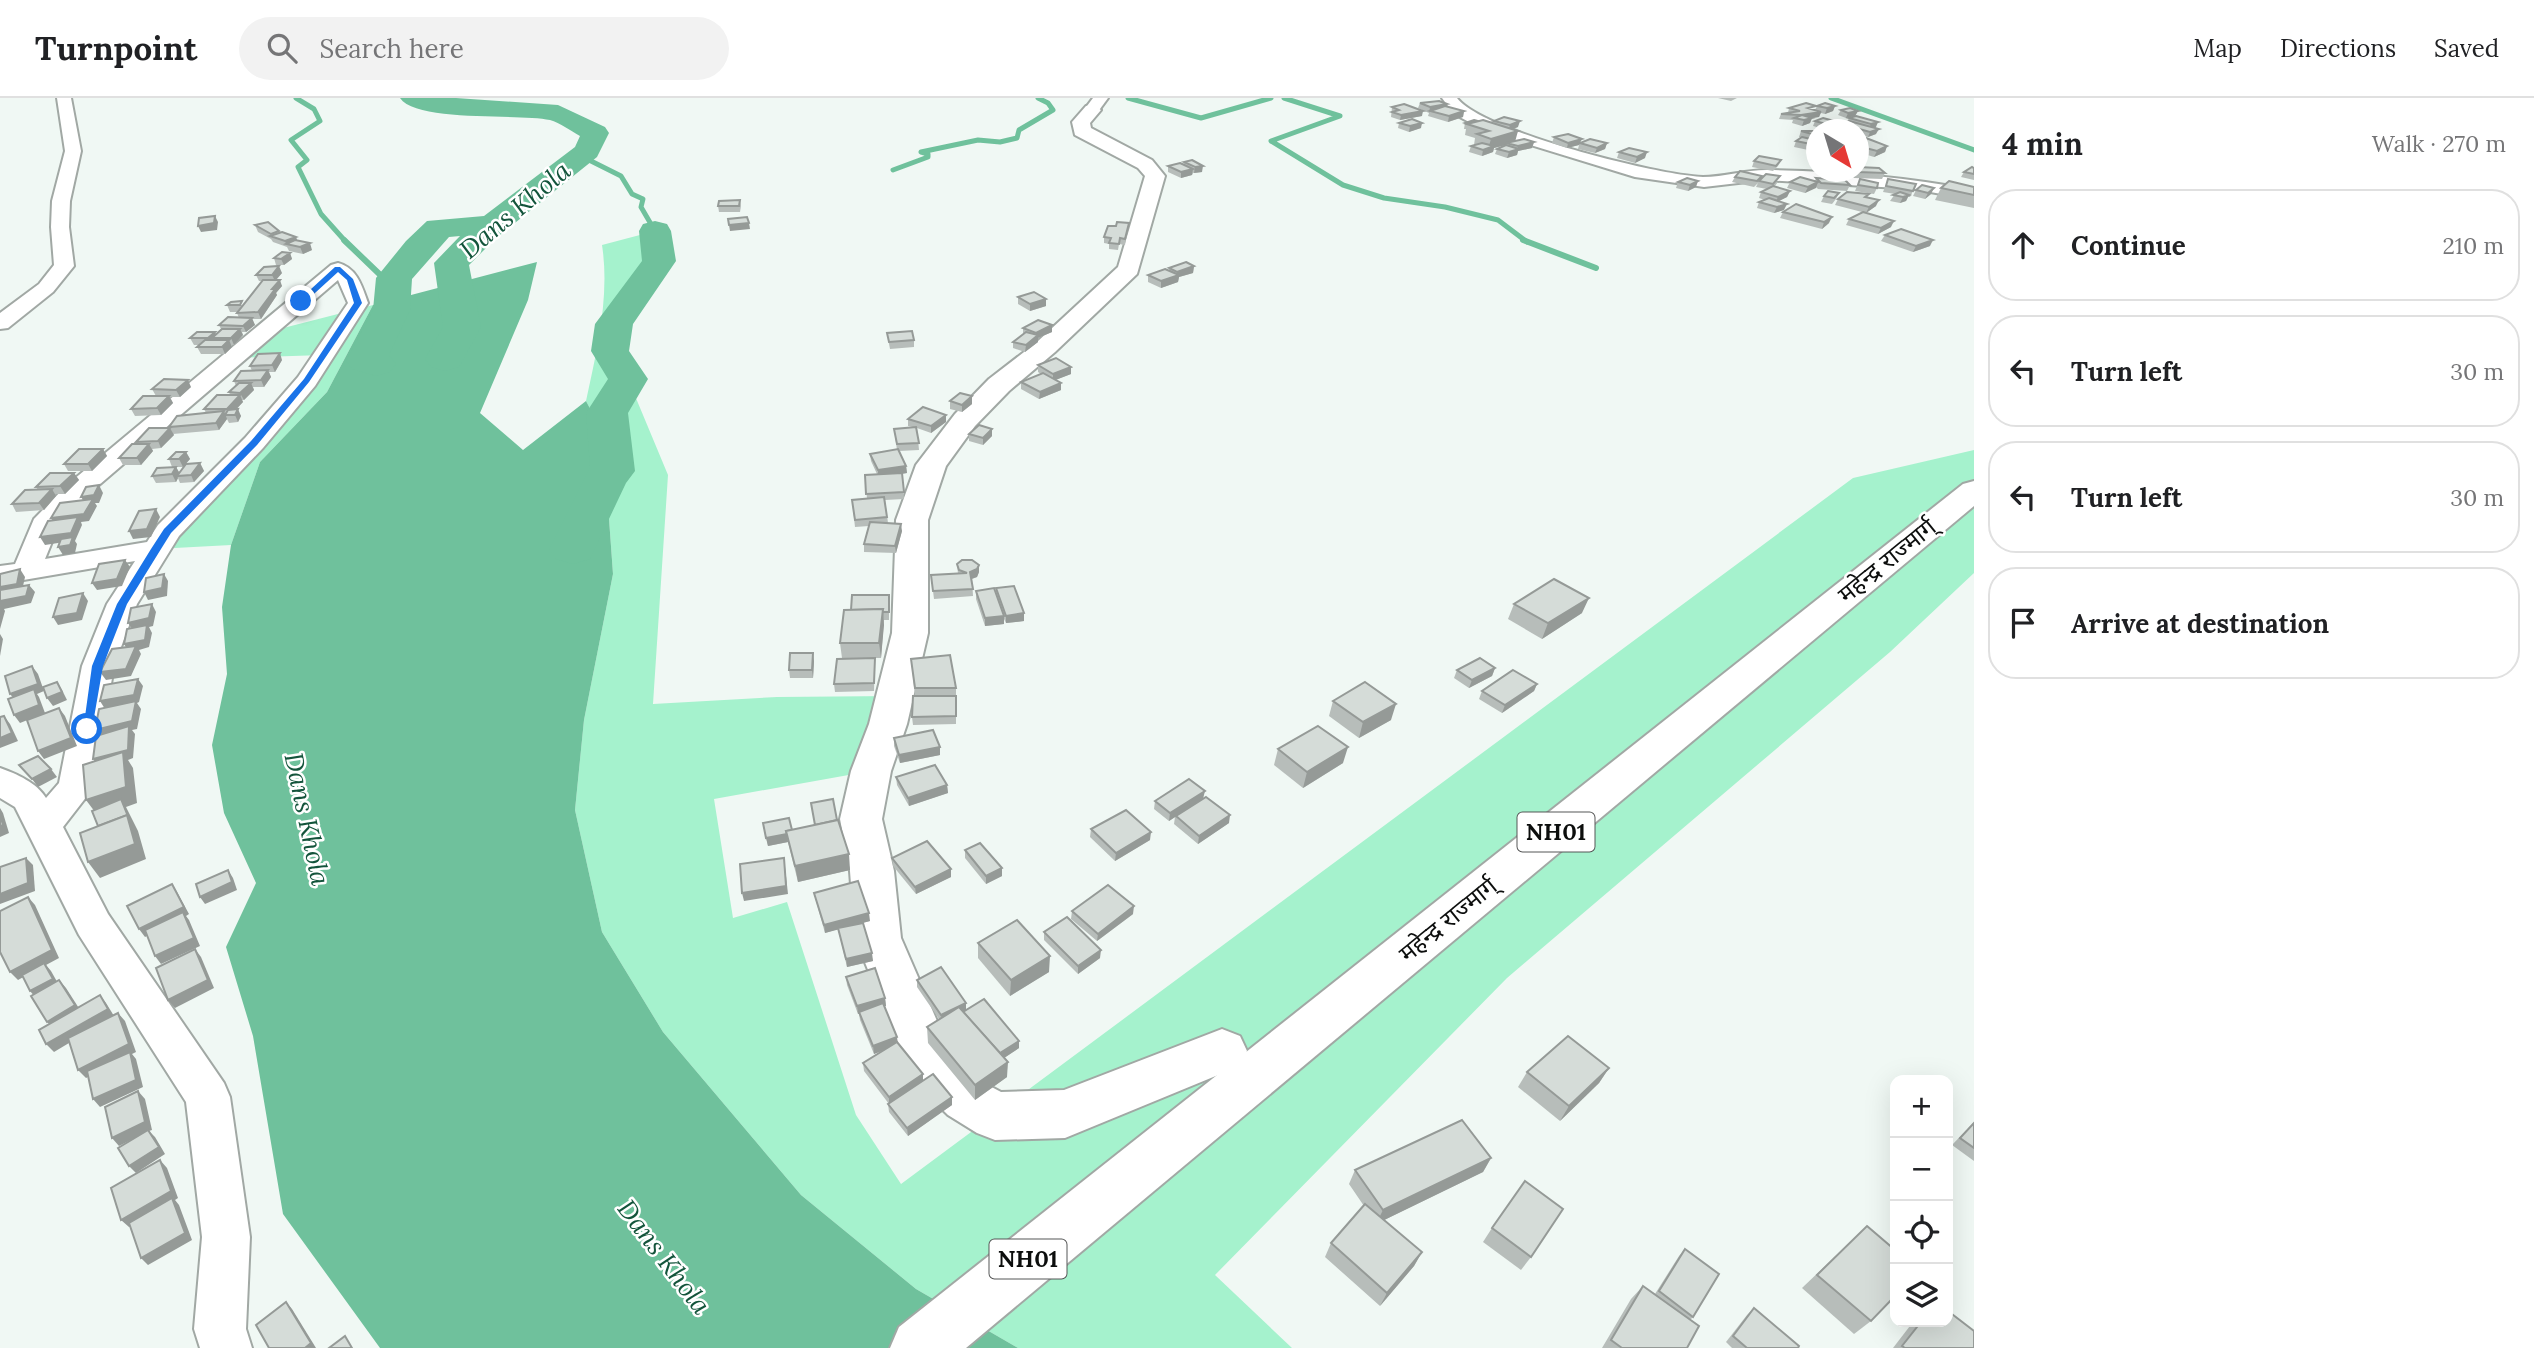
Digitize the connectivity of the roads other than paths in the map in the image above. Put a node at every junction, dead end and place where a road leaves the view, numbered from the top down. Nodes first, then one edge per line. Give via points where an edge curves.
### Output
1 (64, 98) edge
2 (1449, 98) edge
3 (1097, 104) edge
4 (1974, 195) edge
5 (0, 323) edge
6 (1974, 490) edge
7 (156, 549) junction
8 (13, 573) edge
9 (0, 781) edge
10 (43, 826) junction
11 (1222, 1051) dead end
12 (226, 1348) edge
13 (920, 1348) edge

1 - 5 street via 73,151 61,201 64,266 46,288
2 - 4 street via 1459,111 1494,129 1635,172 1704,182 1764,175 1914,184
3 - 11 main road via 1080,122 1082,131 1145,164 1155,176 1137,248 1129,269 999,385 931,465 912,520 910,633 861,819 878,939 932,1066 967,1100 995,1115 1065,1114
6 - 13 main road, महेन्द्र राज्मार्ग् / NH01
7 - 8 street
7 - 8 street via 307,381 358,303 350,279 338,269 76,491 48,519
7 - 10 street via 122,604 98,666 76,787
9 - 10 street via 28,799
10 - 12 street via 93,924 208,1097 226,1237 220,1329

